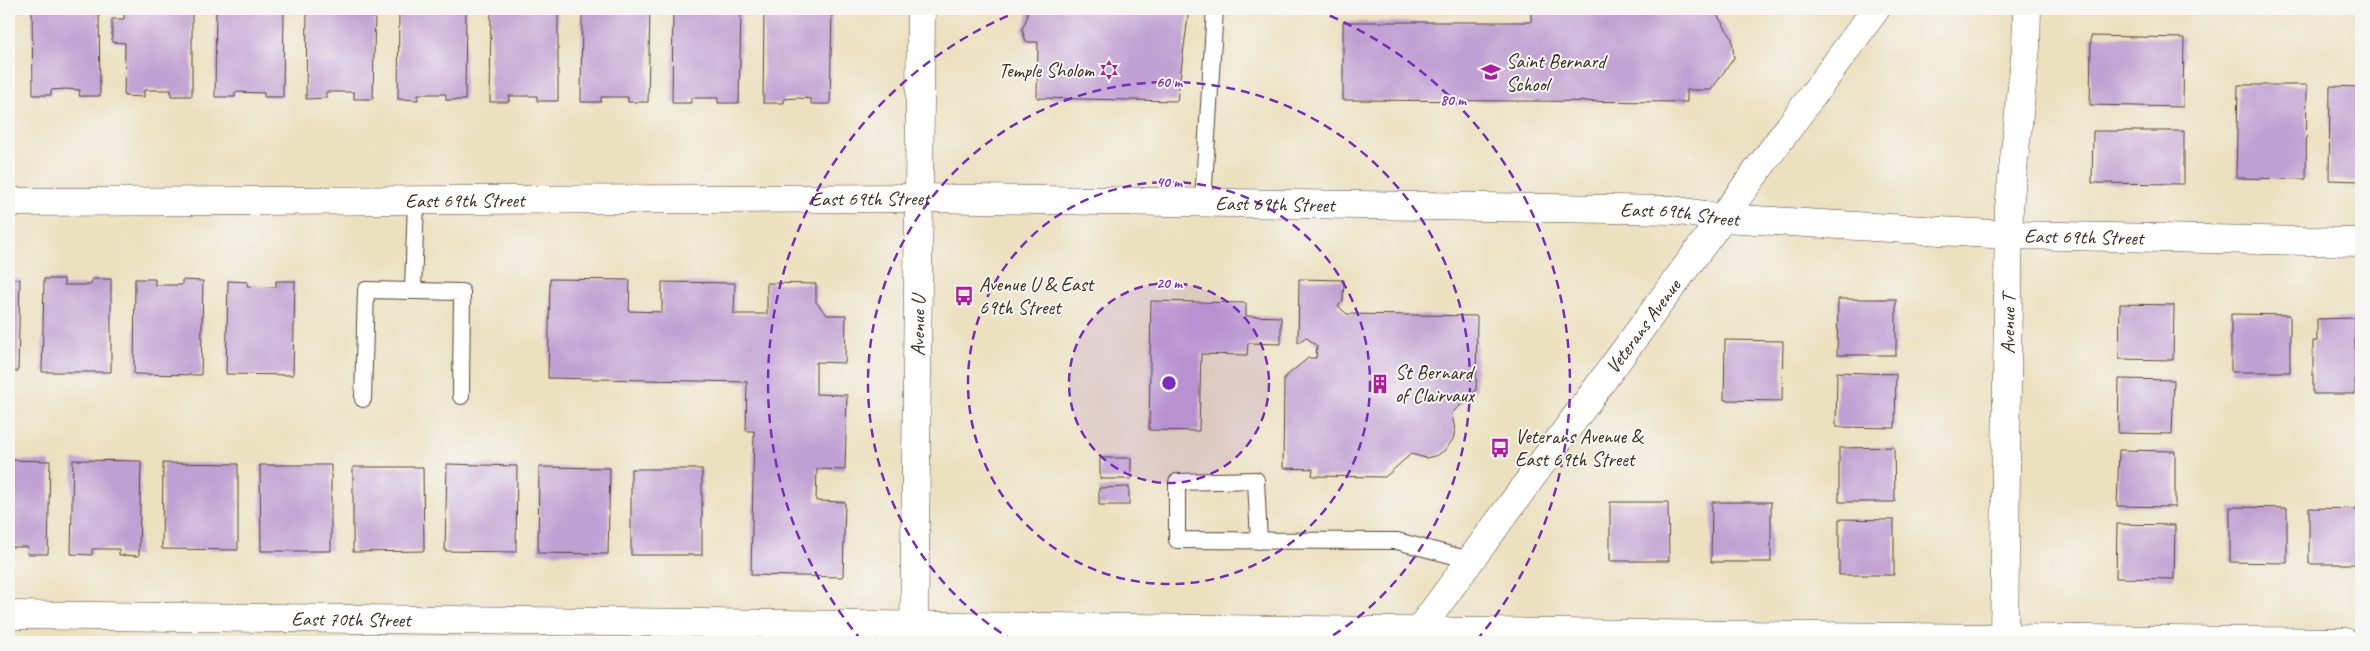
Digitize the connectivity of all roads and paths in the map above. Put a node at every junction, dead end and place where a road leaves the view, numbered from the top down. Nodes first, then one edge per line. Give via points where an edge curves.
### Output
1 (921, 9) edge
2 (1215, 9) edge
3 (1876, 9) edge
4 (2027, 9) edge
5 (920, 198) junction
6 (416, 200) junction
7 (1203, 201) junction
8 (9, 202) edge
9 (1723, 218) junction
10 (2008, 235) junction
11 (2361, 242) edge
12 (413, 290) junction
13 (461, 396) dead end
14 (362, 399) dead end
15 (1259, 541) junction
16 (1470, 560) junction
17 (9, 615) edge
18 (712, 633) edge
19 (914, 634) edge
20 (1415, 636) edge
21 (2004, 640) edge
22 (2345, 642) edge

1 - 5 street, Avenue U
2 - 7 lane
3 - 9 street, Veterans Avenue
4 - 10 street, Avenue T
5 - 6 street, East 69th Street
5 - 7 street, East 69th Street
5 - 19 street, Avenue U
6 - 8 street, East 69th Street
6 - 12 lane
7 - 9 street, East 69th Street via 1673,210
9 - 10 street, East 69th Street
9 - 16 street, Veterans Avenue
10 - 11 street, East 69th Street
10 - 21 street, Avenue T
12 - 13 lane via 462,292
12 - 14 lane via 366,290
15 - 15 lane via 1256,480 1177,482 1177,540
15 - 16 lane via 1397,541
16 - 20 street, Veterans Avenue
17 - 18 street, East 70th Street
18 - 19 street, East 70th Street
19 - 20 street, East 70th Street
20 - 21 street, East 70th Street
21 - 22 street, East 70th Street

